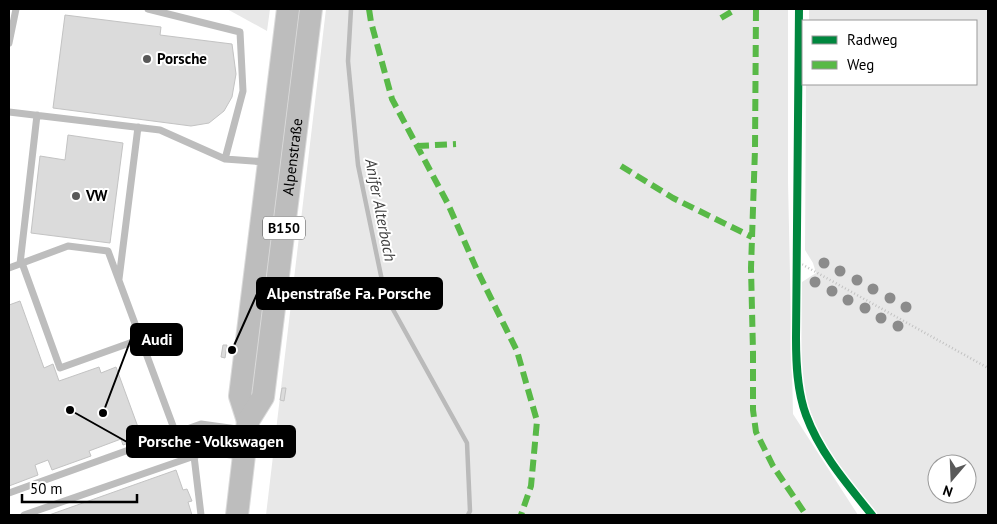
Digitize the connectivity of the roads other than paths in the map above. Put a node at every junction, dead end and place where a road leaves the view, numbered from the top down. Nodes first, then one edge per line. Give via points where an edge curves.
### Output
1 (16, 9) edge
2 (148, 9) edge
3 (288, 9) edge
4 (311, 9) edge
5 (9, 43) edge
6 (9, 112) edge
7 (37, 115) junction
8 (138, 127) junction
9 (225, 159) junction
10 (269, 162) junction
11 (21, 264) junction
12 (9, 268) edge
13 (119, 282) junction
14 (140, 339) junction
15 (248, 426) junction
16 (176, 434) junction
17 (194, 456) junction
18 (244, 456) junction
19 (9, 493) edge
20 (24, 515) edge
21 (202, 515) edge
22 (237, 515) edge

1 - 5 lane
2 - 9 lane via 240,32 243,91
3 - 10 main road, Alpenstraße / B150
4 - 15 main road, Alpenstraße / B150 via 263,397
6 - 7 lane
7 - 8 lane
7 - 11 lane
8 - 9 lane via 160,130
8 - 13 lane
9 - 10 lane
10 - 15 main road, Alpenstraße / B150 via 240,396
11 - 12 lane
11 - 13 lane via 68,246 108,251
11 - 14 lane via 60,368
13 - 14 lane
14 - 16 lane
15 - 16 lane via 201,424
15 - 18 main road, Alpenstraße / B150
16 - 19 lane
17 - 18 lane via 206,452
17 - 20 lane
17 - 21 lane
18 - 22 main road, Alpenstraße / B150

